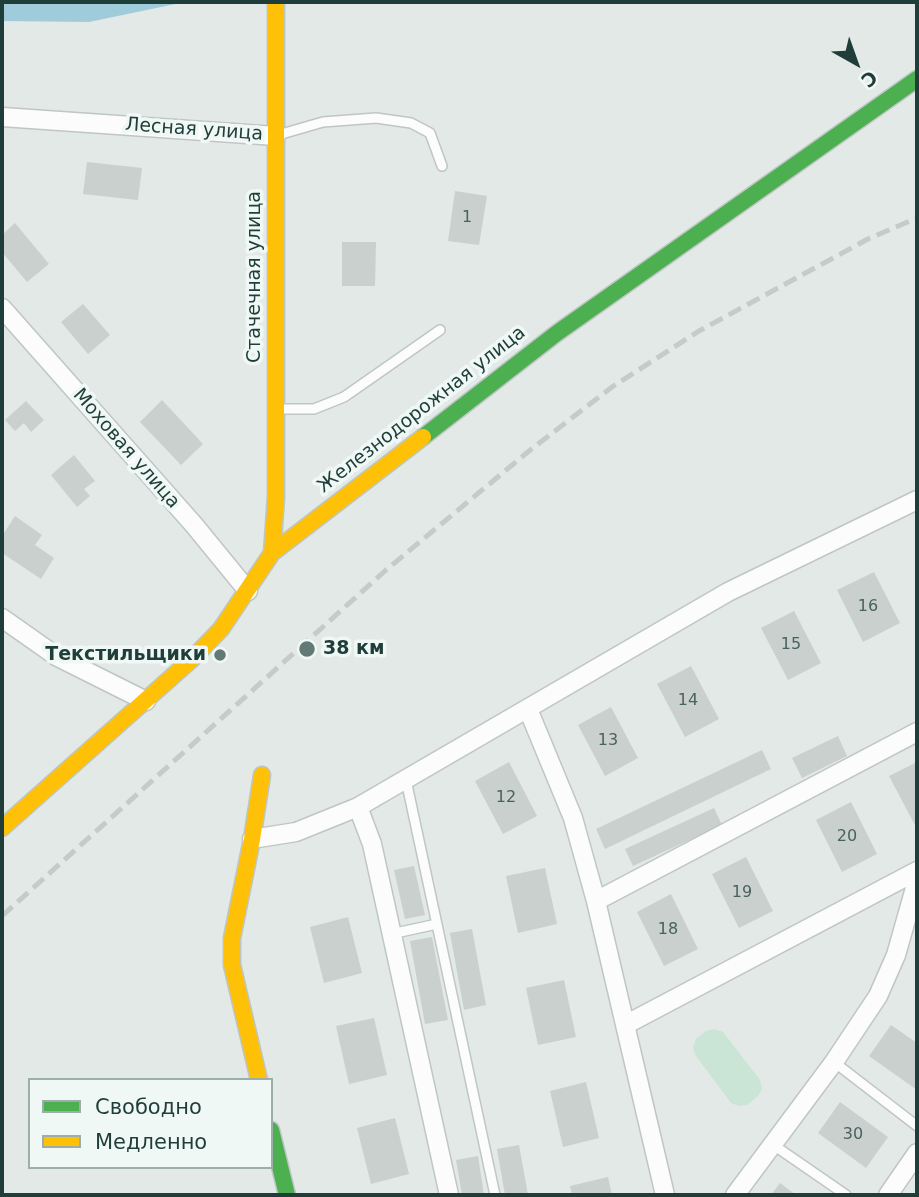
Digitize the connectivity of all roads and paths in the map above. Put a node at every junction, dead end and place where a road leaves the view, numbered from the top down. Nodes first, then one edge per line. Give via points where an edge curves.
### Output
1 (276, 2) edge
2 (917, 79) edge
3 (2, 117) edge
4 (276, 136) junction
5 (442, 166) dead end
6 (2, 308) edge
7 (440, 330) dead end
8 (276, 409) junction
9 (917, 500) edge
10 (272, 553) junction
11 (248, 591) junction
12 (2, 618) edge
13 (146, 701) junction
14 (528, 709) junction
15 (917, 732) edge
16 (262, 775) dead end
17 (406, 780) junction
18 (358, 807) junction
19 (2, 828) edge
20 (252, 839) junction
21 (917, 871) edge
22 (917, 881) edge
23 (596, 901) junction
24 (437, 924) junction
25 (391, 934) junction
26 (625, 1025) junction
27 (834, 1062) junction
28 (259, 1078) edge
29 (917, 1126) edge
30 (273, 1138) edge
31 (772, 1144) junction
32 (917, 1153) edge
33 (287, 1195) edge
34 (449, 1195) edge
35 (495, 1195) edge
36 (665, 1195) edge
37 (735, 1195) edge
38 (846, 1195) edge
39 (888, 1195) edge

1 - 4 street, Стачечная улица
2 - 10 street, Железнодорожная улица via 557,333
3 - 4 street, Лесная улица
4 - 5 lane, Лесная улица via 323,121 376,118 411,122 430,133
4 - 8 street, Стачечная улица
6 - 11 street, Моховая улица
7 - 8 lane via 344,397 314,409
8 - 10 street, Стачечная улица
9 - 14 street via 728,592
10 - 11 street, Железнодорожная улица
11 - 13 street, Железнодорожная улица via 221,629
12 - 13 street via 56,656
13 - 19 street, Железнодорожная улица
14 - 17 street
14 - 23 street via 573,818
15 - 23 street
16 - 20 street
17 - 18 street
17 - 24 lane
18 - 20 street via 296,832
18 - 25 street via 372,844
20 - 28 street via 232,938 232,965
21 - 26 street
22 - 27 street via 883,986
23 - 26 street
24 - 25 lane
24 - 35 lane
25 - 34 street
26 - 36 street
27 - 29 lane
27 - 31 street
30 - 33 street
31 - 37 street
31 - 38 lane
32 - 39 street

